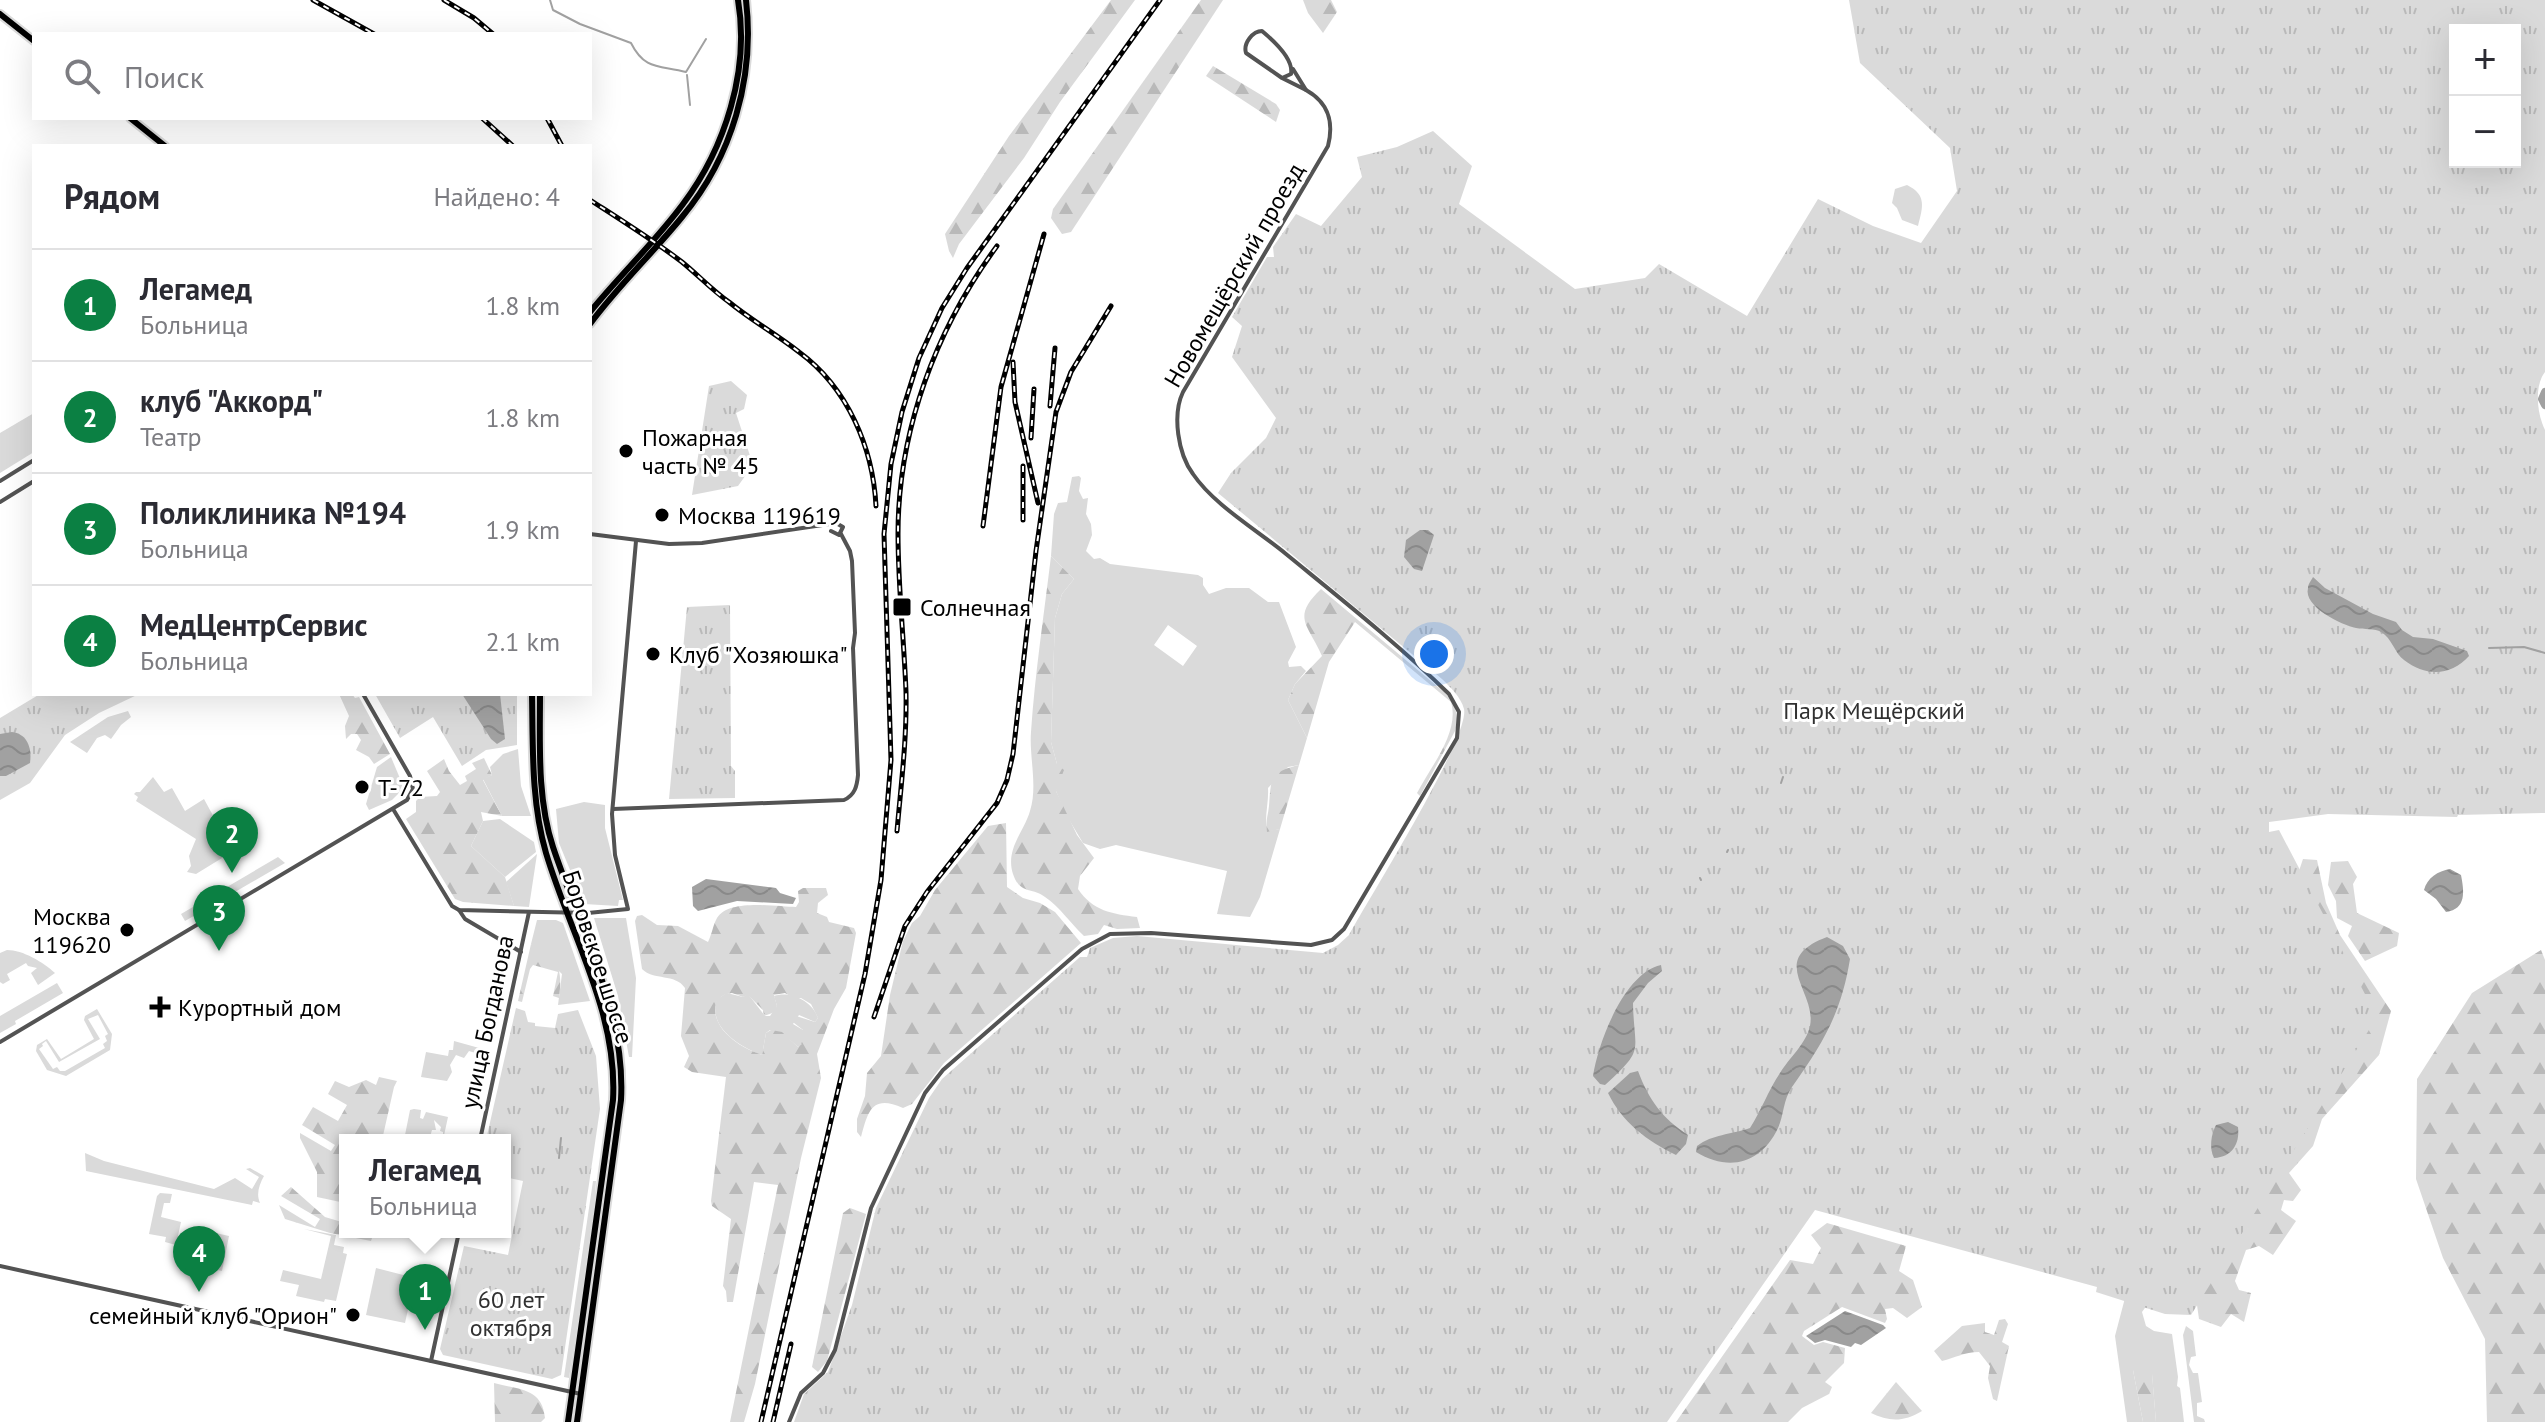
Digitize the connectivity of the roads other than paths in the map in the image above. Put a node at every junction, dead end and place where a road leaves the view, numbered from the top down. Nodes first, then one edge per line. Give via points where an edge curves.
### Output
1 (738, 0) edge
2 (746, 0) edge
3 (0, 14) edge
4 (32, 39) edge
5 (1293, 69) junction
6 (1282, 78) junction
7 (1306, 90) junction
8 (132, 120) edge
9 (162, 144) edge
10 (592, 310) edge
11 (592, 322) edge
12 (32, 461) edge
13 (0, 481) edge
14 (32, 482) edge
15 (0, 502) edge
16 (830, 528) junction
17 (592, 534) edge
18 (841, 534) junction
19 (636, 541) junction
20 (364, 696) edge
21 (532, 696) edge
22 (540, 696) edge
23 (393, 809) junction
24 (613, 809) junction
25 (459, 910) junction
26 (475, 910) junction
27 (529, 912) junction
28 (569, 912) junction
29 (578, 912) junction
30 (473, 924) junction
31 (521, 952) junction
32 (0, 1042) edge
33 (481, 1134) edge
34 (458, 1238) edge
35 (0, 1266) edge
36 (431, 1361) junction
37 (572, 1392) junction
38 (581, 1394) junction
39 (568, 1422) edge
40 (577, 1422) edge
41 (789, 1422) edge

1 - 10 main road via 740,62 717,145 681,207
2 - 11 main road via 746,73 720,158 686,212
3 - 4 main road
5 - 6 street
5 - 6 street, Новомещёрский проезд via 1269,36 1256,32 1246,43 1246,53
5 - 7 street, Новомещёрский проезд
6 - 7 street
7 - 41 street, Новомещёрский проезд via 1322,101 1329,115 1328,146 1180,398 1184,456 1213,496 1449,694 1459,712 1457,738 1334,938 1311,945 1110,934 1082,949 943,1070 925,1093 871,1208 835,1350 823,1373 801,1393
8 - 9 main road
12 - 13 street
14 - 15 street
16 - 18 street
16 - 18 street via 841,525
16 - 19 street via 702,543
17 - 19 street
18 - 24 street via 850,551 855,633 858,775 851,797
19 - 24 street
20 - 23 street via 413,784 407,800
21 - 28 main road, Боровское шоссе via 538,820
22 - 29 main road, Боровское шоссе via 545,815
23 - 25 street
23 - 32 street
24 - 29 street, улица Богданова via 615,855 628,909
25 - 26 street, улица Богданова
25 - 30 street
26 - 27 street, улица Богданова
26 - 30 street
27 - 28 street, улица Богданова
27 - 31 street, улица Богданова
28 - 29 street, улица Богданова
28 - 37 main road, Боровское шоссе via 606,1028 613,1076
29 - 38 main road, Боровское шоссе via 614,1024 621,1092
30 - 31 street
31 - 33 street, улица Богданова
34 - 36 street
35 - 36 street
36 - 37 street
37 - 38 street
37 - 39 main road, Боровское шоссе
38 - 40 main road, Боровское шоссе

